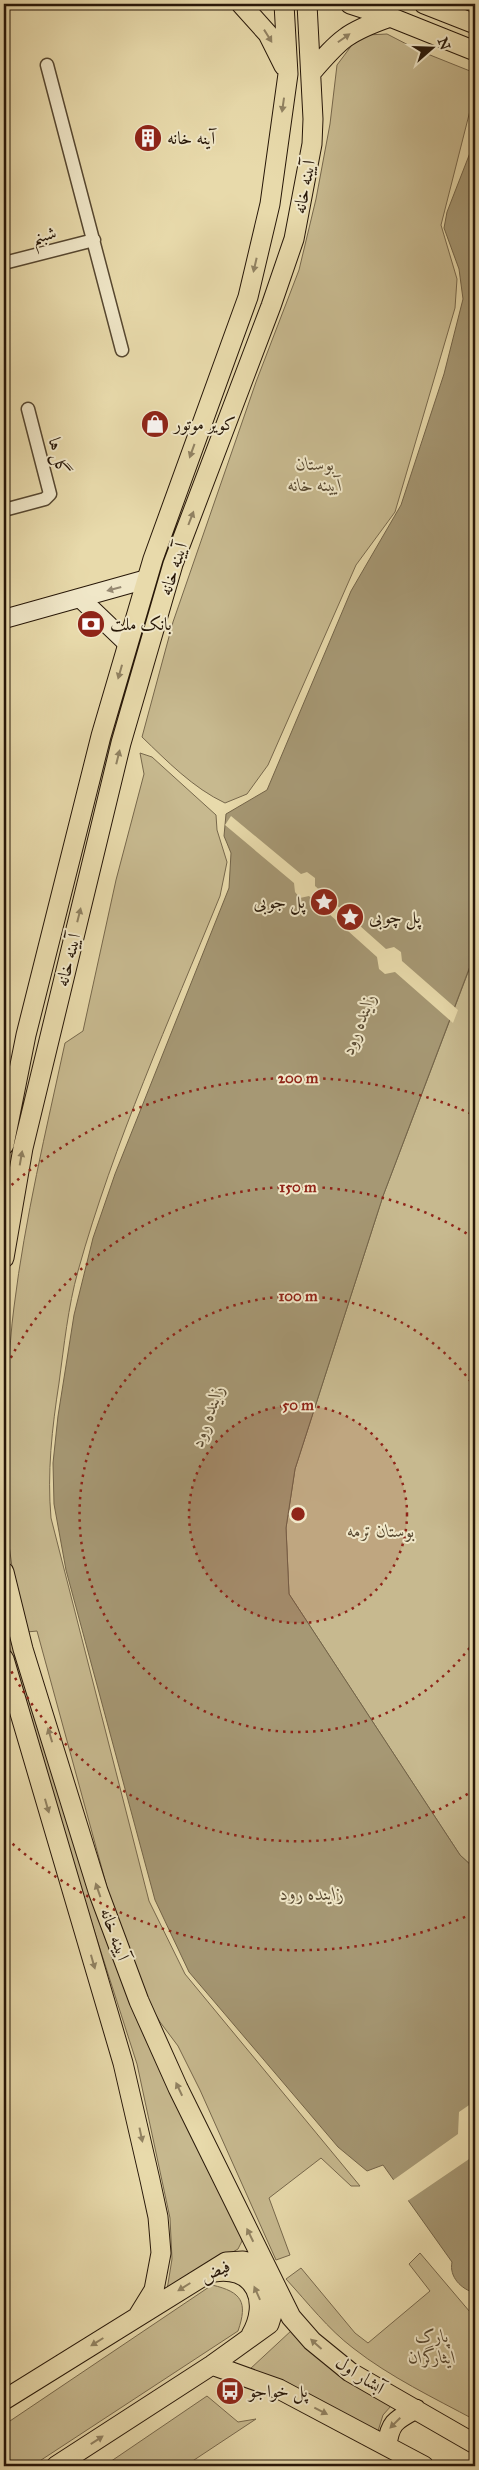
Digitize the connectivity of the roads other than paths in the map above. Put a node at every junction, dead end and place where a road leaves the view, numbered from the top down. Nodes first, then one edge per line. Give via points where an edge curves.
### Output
1 (241, 4) edge
2 (284, 4) edge
3 (307, 4) edge
4 (350, 4) edge
5 (424, 4) edge
6 (390, 17) junction
7 (475, 24) edge
8 (475, 51) edge
9 (47, 65) dead end
10 (311, 73) junction
11 (288, 74) junction
12 (267, 218) junction
13 (298, 222) junction
14 (94, 240) junction
15 (4, 263) edge
16 (122, 350) dead end
17 (28, 409) dead end
18 (4, 510) edge
19 (147, 579) junction
20 (80, 598) junction
21 (4, 619) edge
22 (128, 644) junction
23 (4, 1145) edge
24 (4, 1258) edge
25 (4, 1572) edge
26 (4, 1659) edge
27 (57, 1760) junction
28 (36, 1768) junction
29 (206, 2274) junction
30 (271, 2279) junction
31 (138, 2316) junction
32 (249, 2338) junction
33 (212, 2365) junction
34 (4, 2400) edge
35 (416, 2409) junction
36 (475, 2444) edge
37 (387, 2445) junction
38 (56, 2466) edge
39 (424, 2466) edge

1 -> 11 main road via 268,34
2 - 11 main road, آیینه خانه
3 - 10 main road, آیینه خانه
4 - 6 main road
5 - 7 main road
6 - 8 main road
10 -> 6 main road via 336,43 357,28
9 - 14 street
10 - 13 main road, آیینه خانه via 312,144
11 -> 12 main road, آیینه خانه
12 - 13 main road via 283,213
12 -> 19 main road, آیینه خانه via 248,297
24 -> 13 main road, آیینه خانه via 22,1148 121,743 173,564 271,306
14 - 15 street, شبنم
14 - 16 street
17 - 18 street, گل ها via 50,494 45,499
19 -> 20 street
19 - 22 main road, آیینه خانه
20 - 21 street
20 - 22 street
22 -> 23 main road, آیینه خانه via 101,736 26,1035
27 -> 25 main road, آیینه خانه via 23,1649
26 - 28 main road, آیینه خانه
27 - 28 main road
30 -> 27 main road, آیینه خانه via 178,2088 140,2001 98,1891
28 -> 31 main road, آیینه خانه via 124,2063 158,2217 161,2253 154,2290
29 - 30 main road, فیض via 226,2262 243,2261 256,2264
29 -> 31 main road, فیض
32 -> 29 main road via 260,2316 258,2292 241,2275 229,2271
30 - 32 main road via 276,2294 275,2312 269,2324
35 -> 30 main road, آبشار اول via 350,2372 312,2341 291,2317
31 -> 34 main road, فیض
32 - 33 main road
33 -> 37 main road via 280,2390
38 -> 33 main road
35 - 36 main road, آبشار اول
35 -> 37 main road via 389,2429
37 - 39 main road

